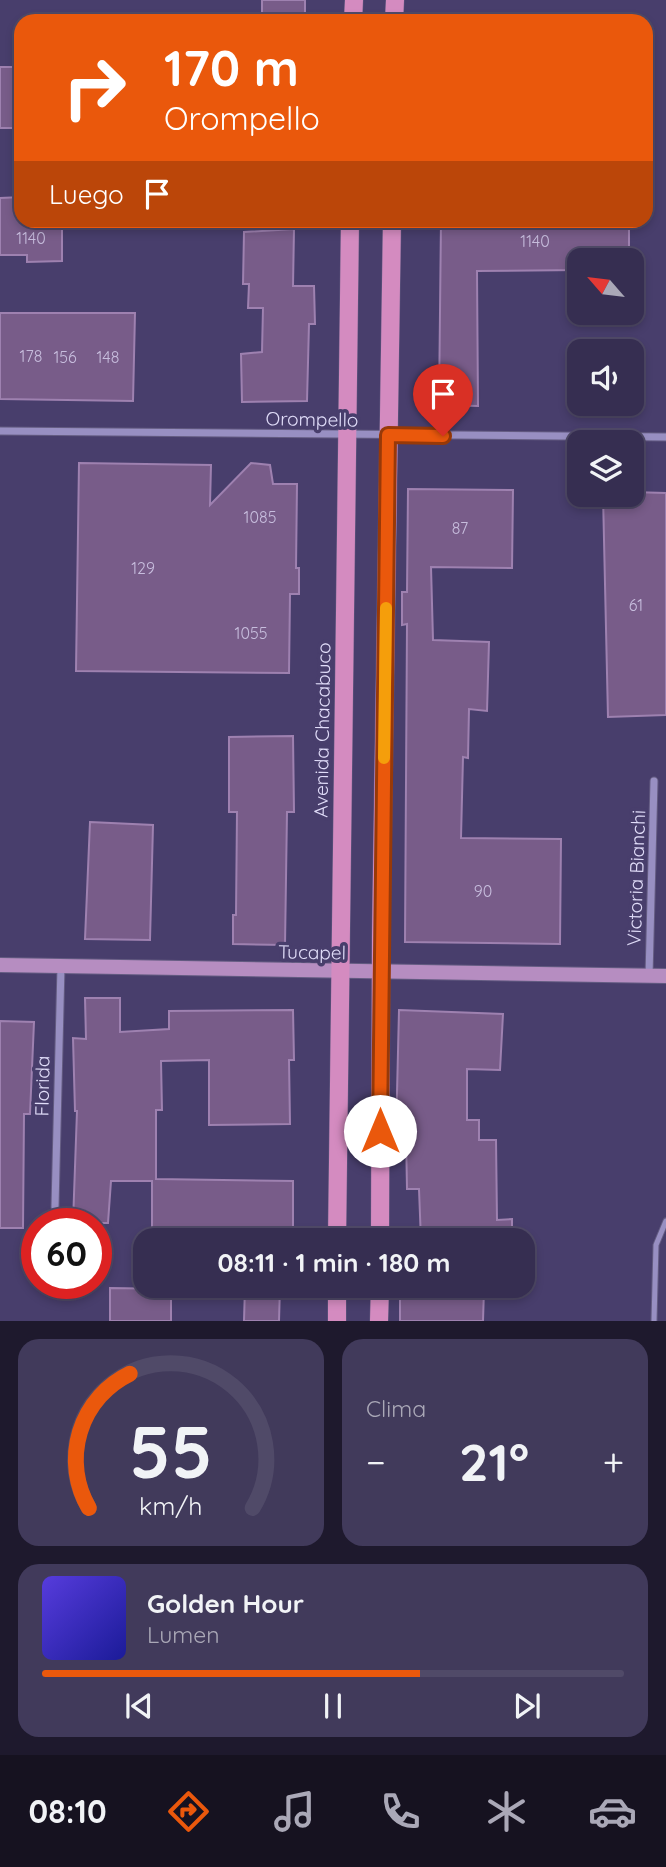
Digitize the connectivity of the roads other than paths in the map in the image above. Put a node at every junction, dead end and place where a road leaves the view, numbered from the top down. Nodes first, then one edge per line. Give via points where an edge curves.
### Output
1 (350, 228) edge
2 (392, 228) edge
3 (0, 431) edge
4 (347, 435) junction
5 (388, 435) junction
6 (666, 437) edge
7 (654, 781) dead end
8 (0, 965) edge
9 (61, 966) junction
10 (340, 971) junction
11 (381, 972) junction
12 (649, 976) junction
13 (666, 976) edge
14 (55, 1207) dead end
15 (666, 1221) edge
16 (337, 1228) edge
17 (380, 1228) edge
18 (337, 1298) edge
19 (380, 1298) edge
20 (337, 1321) edge
21 (379, 1321) edge
22 (654, 1321) edge

1 - 4 main road, Avenida Chacabuco
2 - 5 main road
3 - 4 street, Orompello
4 - 5 street, Orompello
4 - 10 main road, Avenida Chacabuco
5 - 6 street, Orompello
5 - 11 main road
7 - 12 street, Victoria Bianchi
8 - 9 main road, Tucapel
9 - 10 main road, Tucapel
9 - 14 street, Florida
10 - 11 main road, Tucapel
10 - 16 main road, Avenida Chacabuco
11 - 12 main road, Tucapel
11 - 17 main road
12 - 13 main road, Tucapel
15 - 22 lane via 656,1245
18 - 20 main road
19 - 21 main road

